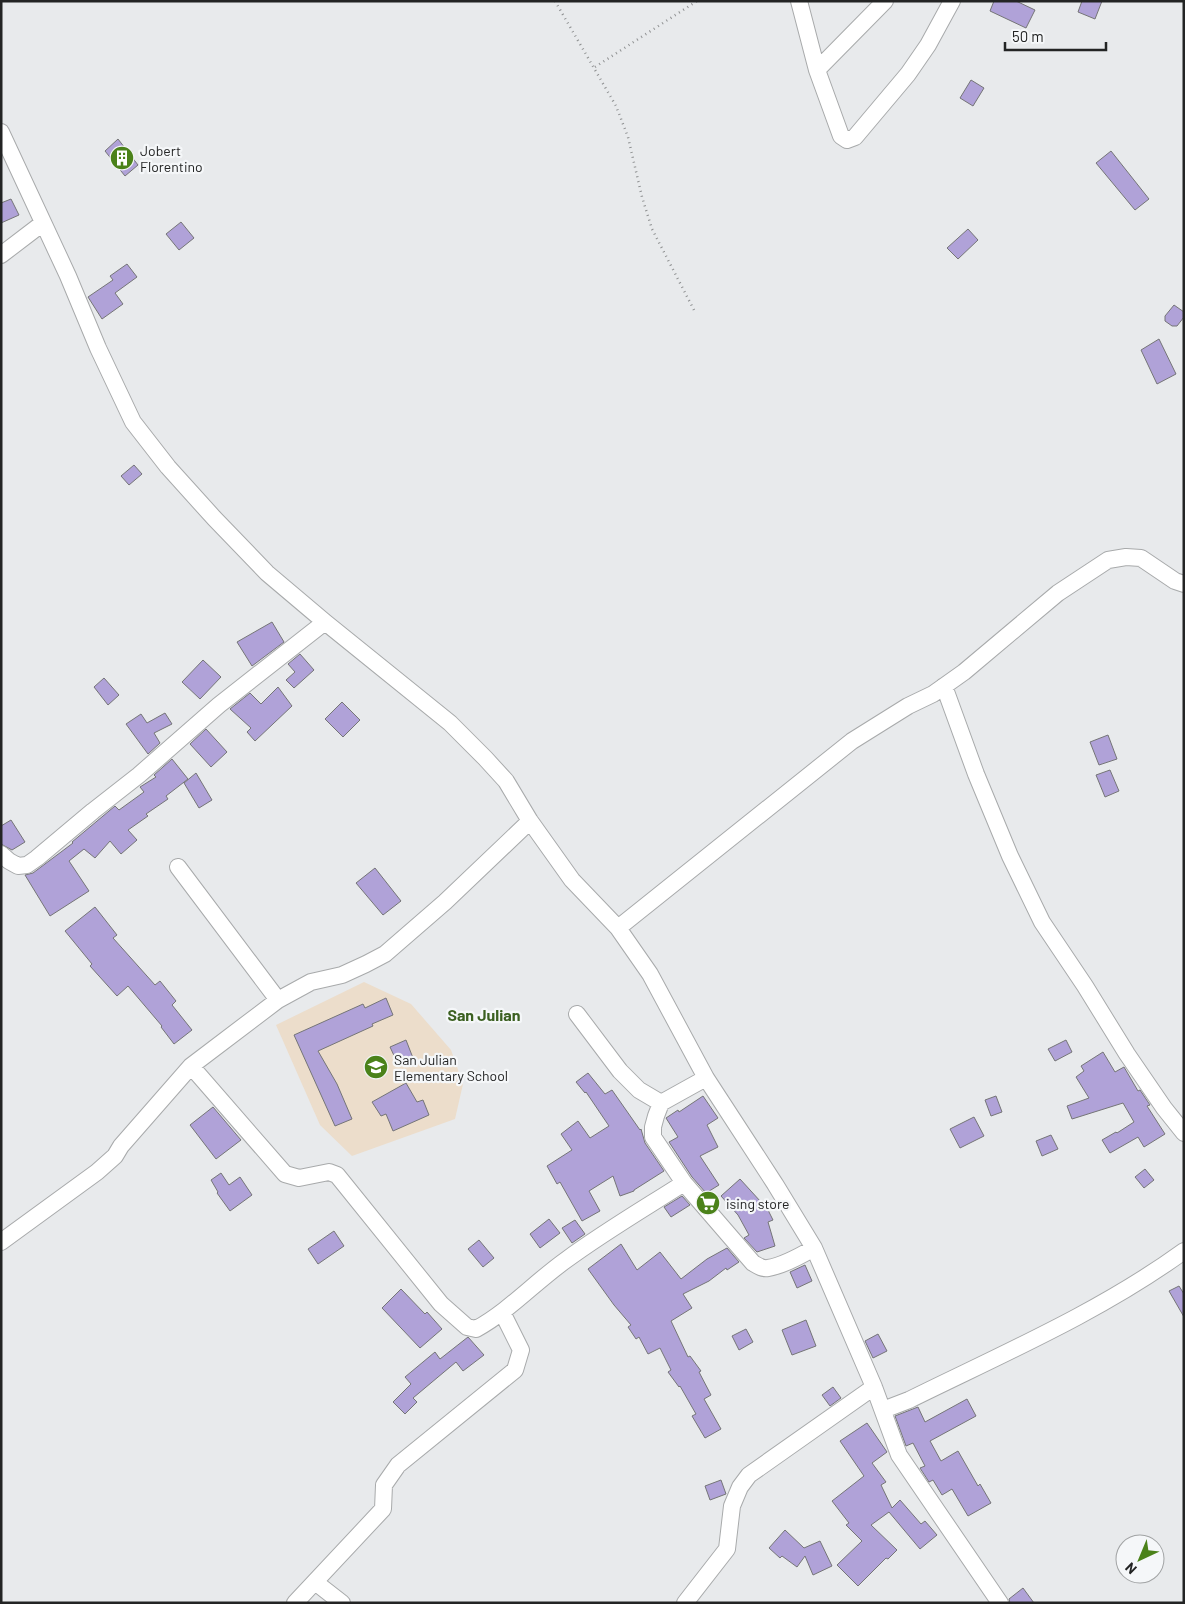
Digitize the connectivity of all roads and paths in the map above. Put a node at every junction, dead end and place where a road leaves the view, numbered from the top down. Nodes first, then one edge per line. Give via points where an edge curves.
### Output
1 (556, 1) edge
2 (697, 1) edge
3 (799, 1) edge
4 (885, 1) edge
5 (952, 1) edge
6 (595, 67) junction
7 (818, 70) junction
8 (1, 132) edge
9 (43, 223) junction
10 (1, 255) edge
11 (694, 312) dead end
12 (1184, 584) edge
13 (325, 622) junction
14 (944, 686) junction
15 (530, 821) junction
16 (1, 854) edge
17 (178, 868) dead end
18 (618, 928) junction
19 (278, 1000) junction
20 (577, 1014) dead end
21 (191, 1066) junction
22 (706, 1078) junction
23 (661, 1103) junction
24 (1184, 1133) edge
25 (684, 1183) junction
26 (1, 1242) edge
27 (814, 1248) junction
28 (1184, 1251) edge
29 (502, 1312) junction
30 (874, 1386) junction
31 (883, 1410) junction
32 (316, 1582) junction
33 (295, 1603) edge
34 (342, 1603) edge
35 (685, 1603) edge
36 (1000, 1603) edge

1 - 6 path
2 - 6 path
3 - 7 street
4 - 7 street
5 - 7 street via 908,74 851,140 841,136
6 - 11 path via 628,137 652,228
8 - 9 street
9 - 10 street
9 - 13 street via 133,422 214,518 267,573
12 - 14 street via 1141,558 1126,556 1108,560 1058,593
13 - 15 street via 450,723 506,781
13 - 16 street via 219,705 37,858 18,866
14 - 18 street via 852,741
14 - 24 street via 1010,856 1042,922 1086,986 1126,1054
15 - 18 street via 572,880
15 - 19 street via 385,954 342,975 311,982
17 - 19 street
18 - 22 street via 650,974
19 - 21 street
20 - 23 street via 620,1071 639,1090
21 - 26 street via 115,1156
21 - 29 street via 285,1174 299,1178 329,1172 337,1175 441,1304 467,1327 476,1329
22 - 23 street
22 - 27 street
23 - 25 street via 653,1137
25 - 27 street via 753,1263 762,1268 776,1266
25 - 29 street via 608,1230
27 - 30 street
28 - 31 street via 1103,1303 910,1400
29 - 32 street via 521,1350 515,1370 398,1465 384,1485 383,1509
30 - 31 street
30 - 35 street via 749,1475 732,1506 727,1549
31 - 36 street via 899,1456
32 - 33 street
32 - 34 street

